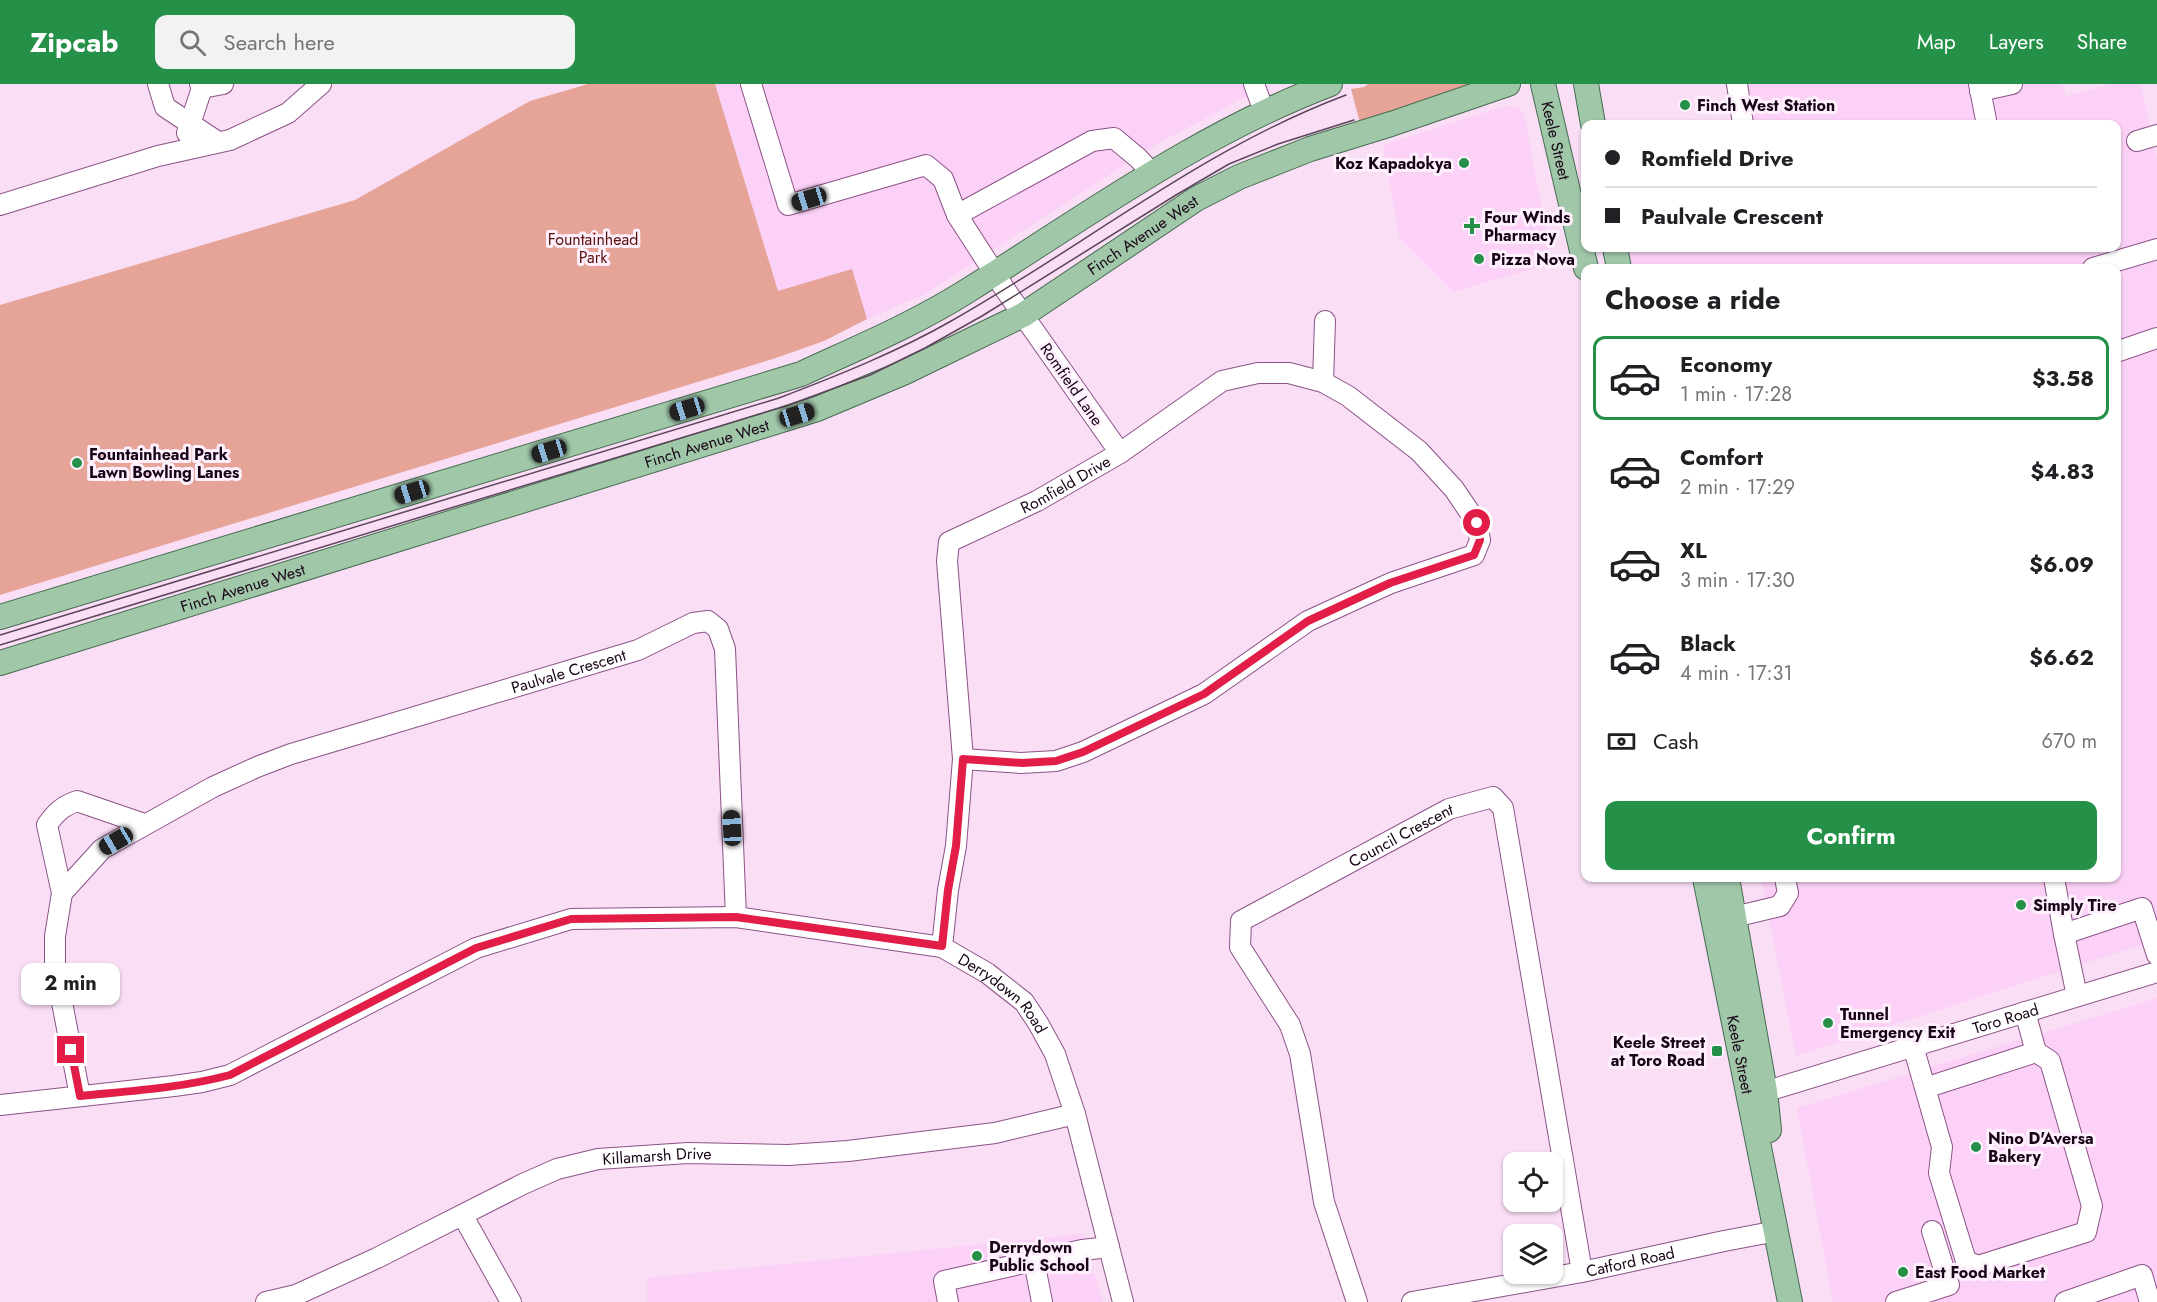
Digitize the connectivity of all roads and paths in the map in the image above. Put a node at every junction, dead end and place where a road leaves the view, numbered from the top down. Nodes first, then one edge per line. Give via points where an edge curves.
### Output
1 (158, 84) edge
2 (223, 84) edge
3 (321, 84) edge
4 (751, 84) edge
5 (1254, 84) edge
6 (1330, 84) edge
7 (1508, 84) edge
8 (1543, 84) edge
9 (1586, 84) edge
10 (1737, 84) edge
11 (2012, 84) edge
12 (201, 86) edge
13 (1979, 87) edge
14 (1264, 111) junction
15 (1592, 120) edge
16 (1742, 120) edge
17 (1986, 120) dead end
18 (190, 122) junction
19 (2157, 135) edge
20 (2138, 141) dead end
21 (218, 142) junction
22 (181, 152) junction
23 (1153, 174) junction
24 (0, 205) edge
25 (957, 214) junction
26 (1581, 247) edge
27 (2157, 249) edge
28 (2106, 264) edge
29 (994, 273) junction
30 (1023, 315) junction
31 (1325, 321) dead end
32 (2157, 338) edge
33 (2121, 350) edge
34 (1323, 382) junction
35 (1120, 453) junction
36 (0, 617) edge
37 (0, 663) edge
38 (963, 759) junction
39 (144, 824) junction
40 (1706, 882) edge
41 (1728, 882) edge
42 (1786, 882) edge
43 (2055, 882) edge
44 (62, 893) junction
45 (736, 917) junction
46 (1734, 917) junction
47 (2064, 934) junction
48 (942, 946) junction
49 (2157, 955) edge
50 (2157, 972) edge
51 (2077, 996) junction
52 (2025, 1012) junction
53 (1913, 1046) junction
54 (2036, 1052) junction
55 (1925, 1088) junction
56 (1757, 1094) junction
57 (80, 1096) junction
58 (0, 1105) edge
59 (1075, 1114) junction
60 (463, 1216) junction
61 (1777, 1231) junction
62 (1932, 1231) dead end
63 (1109, 1246) junction
64 (1034, 1261) junction
65 (1582, 1272) junction
66 (1448, 1299) edge
67 (266, 1302) edge
68 (511, 1302) edge
69 (948, 1302) edge
70 (1042, 1302) edge
71 (1123, 1302) edge
72 (1358, 1302) edge
73 (1412, 1302) edge
74 (1790, 1302) edge
75 (1896, 1302) edge
76 (2065, 1302) edge
77 (2150, 1302) edge

1 - 18 street via 165,107
2 - 12 street
3 - 21 street via 288,113
4 - 25 street, Romfield Lane via 788,205 926,165 943,179
5 - 14 street
6 - 14 main road
7 - 30 main road, Finch Avenue West via 1310,149 1239,177 1196,199
8 - 26 main road, Keele Street
9 - 15 main road
10 - 16 street
11 - 13 street
12 - 18 street
13 - 17 street
14 - 23 main road
18 - 21 street
18 - 22 street
19 - 20 street
21 - 22 street
22 - 24 street
23 - 25 street via 1114,138 1092,141
23 - 29 main road
25 - 29 street, Romfield Lane
27 - 28 street
29 - 30 street, Romfield Lane
29 - 36 main road via 898,329 801,374
30 - 35 street, Romfield Lane
30 - 37 main road, Finch Avenue West via 817,409
31 - 34 street
32 - 33 street
34 - 35 street, Romfield Drive via 1289,373 1258,373 1222,381
34 - 38 street, Romfield Drive via 1348,396 1419,451 1454,489 1477,523 1480,540 1474,555 1390,583 1308,621 1204,694 1083,752 1056,761 1022,763
35 - 38 street, Romfield Drive via 1037,501 949,543 947,561
38 - 48 street, Romfield Drive
39 - 44 street, Paulvale Crescent via 102,849
39 - 44 street via 77,801 56,812 47,825
39 - 45 street, Paulvale Crescent via 213,787 291,754 638,650 693,623 708,621 718,628 725,649
40 - 56 main road, Keele Street
41 - 46 main road, Keele Street
42 - 46 street via 1788,893 1780,906
43 - 47 street
44 - 57 street via 55,966
45 - 48 street, Derrydown Road
45 - 57 street, Derrydown Road via 571,919 476,948 230,1075 174,1086
46 - 56 main road, Keele Street
47 - 49 street via 2142,908
47 - 51 street
48 - 59 street, Derrydown Road via 987,973 1024,1002 1055,1054
50 - 51 street, Toro Road
51 - 52 street, Toro Road
52 - 53 street, Toro Road
52 - 54 street
53 - 55 street
53 - 56 street, Toro Road
54 - 55 street
54 - 55 street via 2050,1061 2092,1206 2086,1232 1978,1266 1966,1261 1939,1173 1942,1147
56 - 61 main road, Keele Street
57 - 58 street, Derrydown Road
59 - 60 street, Killamarsh Drive via 995,1133 848,1151 788,1155 688,1153 598,1159 556,1169
59 - 63 street, Derrydown Road
60 - 67 street, Killamarsh Drive via 296,1295
60 - 68 street
61 - 65 street, Catford Road
61 - 74 main road, Keele Street
62 - 75 street via 1949,1285
63 - 64 street
63 - 71 street, Derrydown Road
64 - 69 street via 944,1281
64 - 70 street
65 - 66 street, Catford Road
65 - 72 street, Council Crescent via 1503,808 1493,797 1449,809 1241,921 1240,947 1290,1025 1300,1053 1324,1203
66 - 73 street, Catford Road
76 - 77 street via 2142,1275

